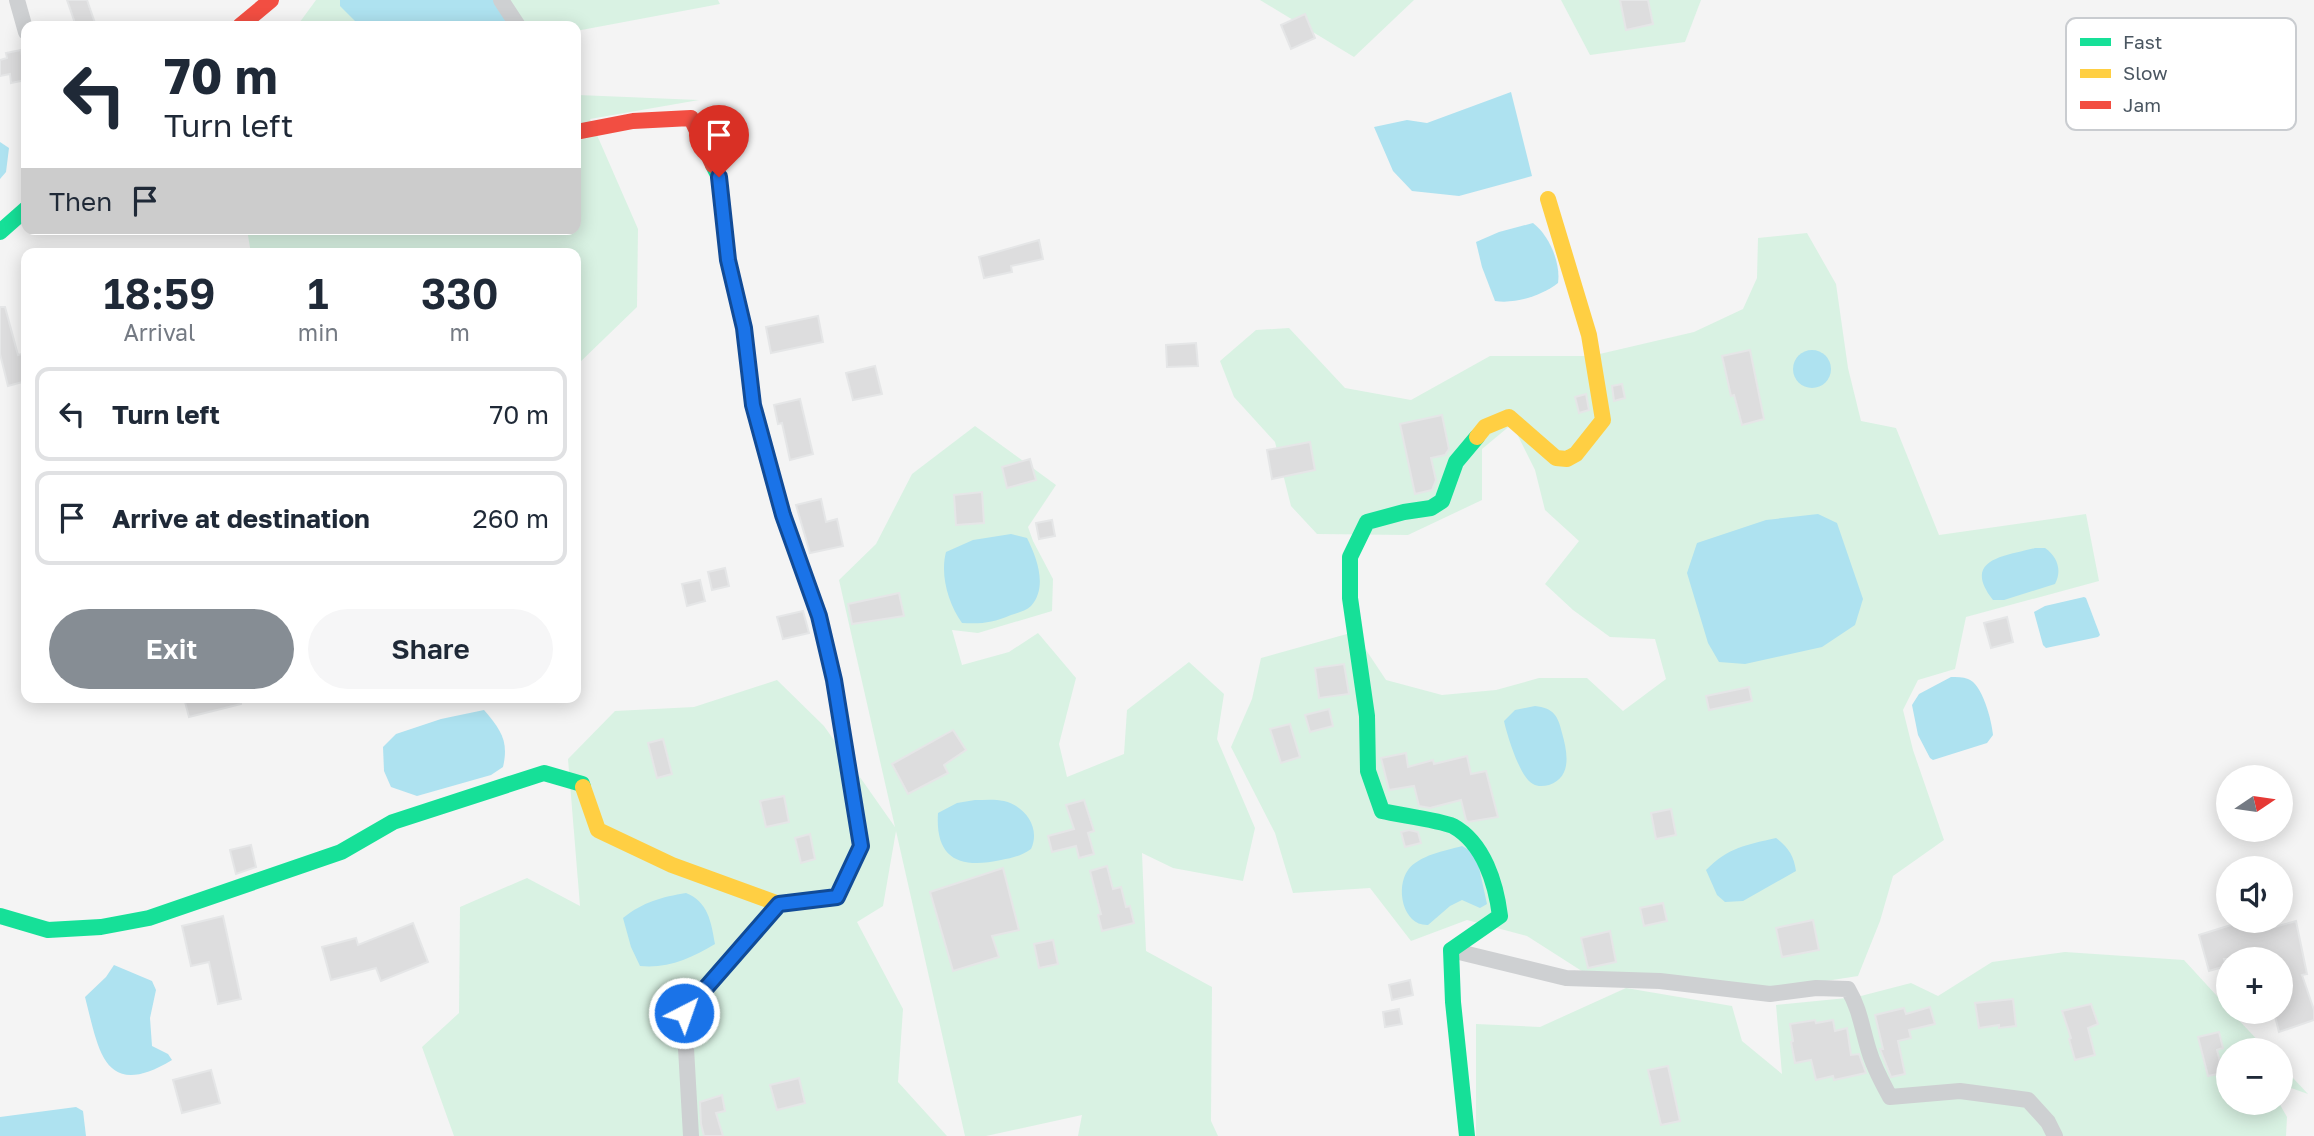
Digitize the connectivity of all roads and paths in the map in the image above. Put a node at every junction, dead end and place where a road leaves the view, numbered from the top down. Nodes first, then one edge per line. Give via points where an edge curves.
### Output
1 (18, 0) edge
2 (271, 0) edge
3 (501, 0) edge
4 (23, 21) edge
5 (246, 21) edge
6 (515, 21) edge
7 (581, 131) edge
8 (1548, 199) dead end
9 (21, 213) edge
10 (0, 232) edge
11 (779, 904) junction
12 (0, 916) edge
13 (1451, 950) junction
14 (691, 1136) edge
15 (1467, 1136) edge
16 (2055, 1136) edge

1 - 4 street
2 - 5 main road
3 - 6 street
7 - 11 main road via 633,121 691,118 719,177 753,405 783,515 819,616 861,846 837,897
8 - 13 main road via 1586,322 1603,420 1567,459 1556,458 1509,417 1485,427 1456,462 1442,501 1431,508 1367,522 1350,557 1350,598 1367,716 1367,771 1382,811 1452,826 1477,846 1497,892 1500,916
9 - 10 main road
11 - 12 main road via 672,865 598,830 582,784 544,773 393,822 341,852 149,918 48,930
11 - 14 street via 684,1013
13 - 15 main road
13 - 16 street via 1566,978 1660,981 1770,994 1848,989 1858,1007 1877,1074 1890,1097 1960,1091 2028,1100

